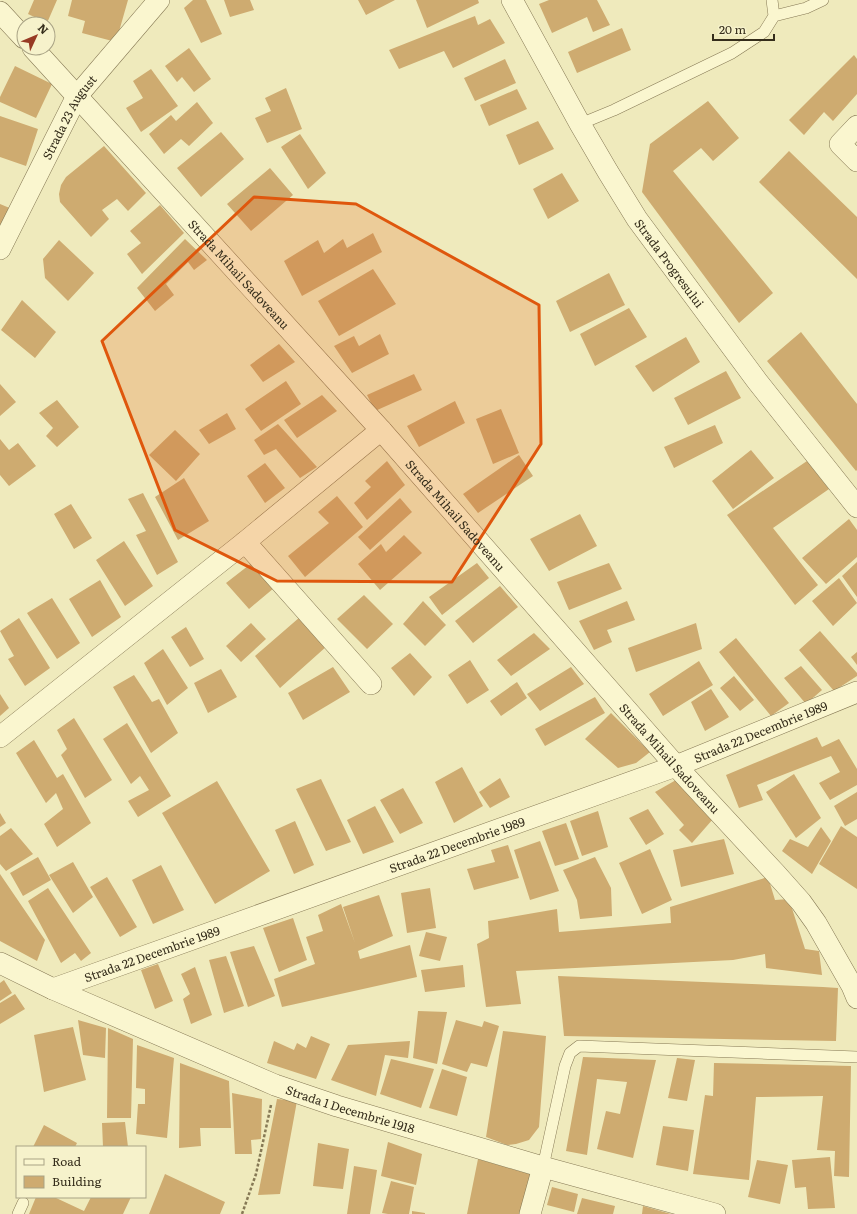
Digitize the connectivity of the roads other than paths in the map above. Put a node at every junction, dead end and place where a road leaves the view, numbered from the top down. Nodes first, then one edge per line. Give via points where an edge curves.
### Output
1 (159, 0) edge
2 (512, 0) edge
3 (772, 0) edge
4 (823, 0) edge
5 (0, 12) edge
6 (774, 16) junction
7 (16, 29) edge
8 (40, 56) edge
9 (77, 96) junction
10 (580, 124) junction
11 (857, 126) edge
12 (857, 161) edge
13 (0, 249) edge
14 (381, 430) junction
15 (857, 507) edge
16 (245, 542) junction
17 (371, 684) dead end
18 (857, 692) edge
19 (0, 737) edge
20 (676, 766) junction
21 (0, 963) edge
22 (53, 989) junction
23 (857, 998) edge
24 (857, 1057) edge
25 (543, 1167) junction
26 (23, 1203) dead end
27 (18, 1214) edge
28 (530, 1214) edge
29 (715, 1214) edge

1 - 9 street, Strada 23 August
2 - 10 street, Strada Progresului
3 - 6 lane
4 - 6 lane via 806,8
5 - 7 street
6 - 10 lane via 764,32 732,53
8 - 9 street, Strada Mihail Sadoveanu
9 - 13 street, Strada 23 August
9 - 14 street, Strada Mihail Sadoveanu
10 - 15 street, Strada Progresului via 637,219
11 - 12 street via 840,144
14 - 16 street
14 - 20 street, Strada Mihail Sadoveanu
16 - 17 street
16 - 19 street
18 - 20 street, Strada 22 Decembrie 1989
20 - 22 street, Strada 22 Decembrie 1989
20 - 23 street, Strada Mihail Sadoveanu via 801,902 816,923
21 - 22 street, Strada 1 Decembrie 1918
22 - 25 street, Strada 1 Decembrie 1918 via 275,1085
24 - 25 lane via 579,1046 570,1053 564,1066
25 - 28 street
25 - 29 street, Strada 1 Decembrie 1918
26 - 27 lane

